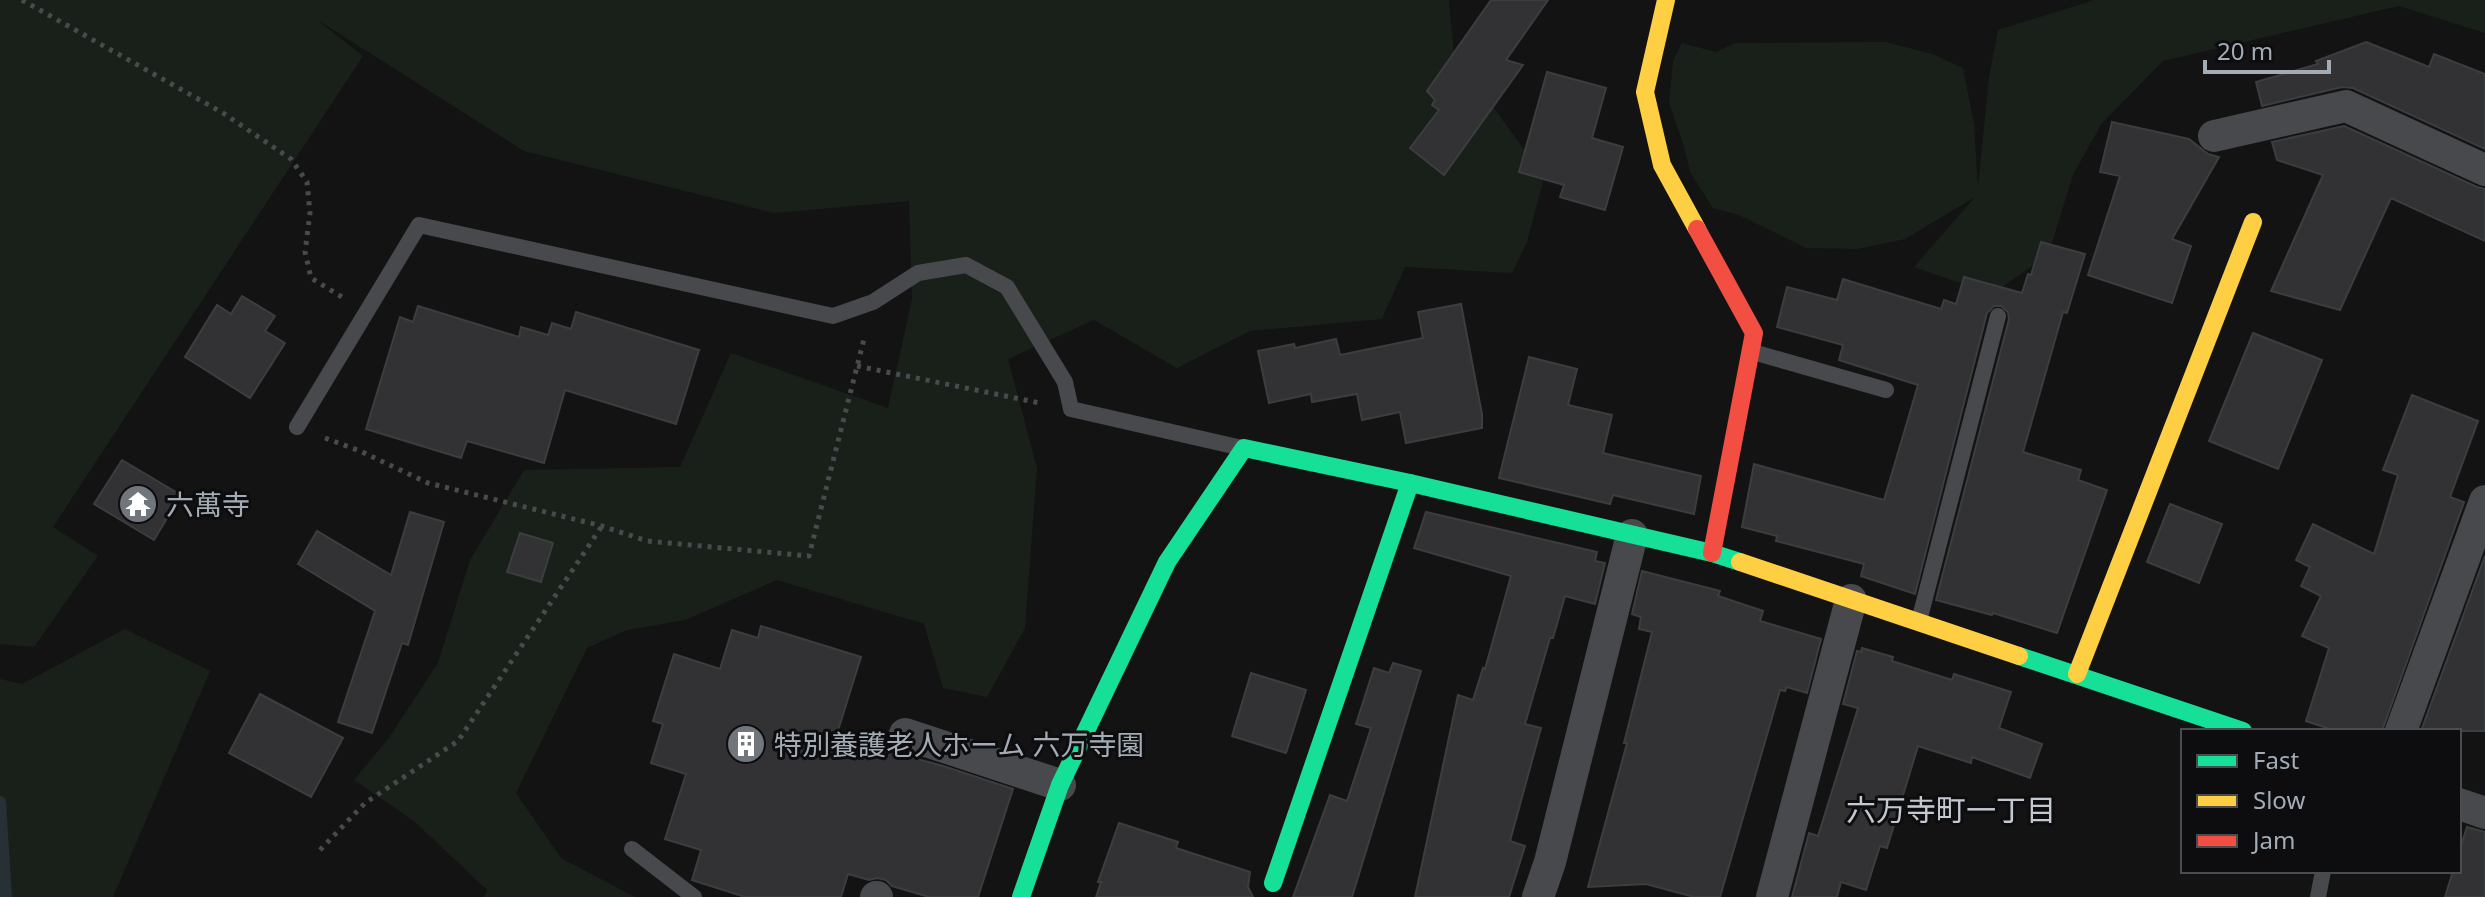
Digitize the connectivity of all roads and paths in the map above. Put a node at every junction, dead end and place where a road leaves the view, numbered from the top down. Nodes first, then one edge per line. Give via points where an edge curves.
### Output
1 (22, 0) edge
2 (1666, 0) edge
3 (2214, 136) dead end
4 (2485, 170) edge
5 (2253, 222) dead end
6 (873, 302) junction
7 (367, 311) junction
8 (1998, 316) dead end
9 (1751, 351) junction
10 (857, 366) junction
11 (1886, 390) dead end
12 (1071, 409) junction
13 (297, 427) joint
14 (1244, 448) junction
15 (1410, 483) junction
16 (2485, 501) edge
17 (602, 526) junction
18 (1632, 535) junction
19 (1712, 553) junction
20 (1851, 600) junction
21 (1919, 623) junction
22 (2077, 674) junction
23 (2237, 729) edge
24 (2402, 729) edge
25 (905, 734) dead end
26 (1060, 785) junction
27 (2461, 805) edge
28 (2485, 813) edge
29 (632, 849) dead end
30 (320, 850) dead end
31 (2323, 873) edge
32 (1273, 883) dead end
33 (694, 897) edge
34 (1021, 897) edge
35 (1538, 897) edge
36 (1772, 897) edge
37 (2318, 897) edge

1 - 7 path via 223,113 291,159 307,182 305,252 311,278
2 - 9 street via 1645,92 1662,165 1754,333
3 - 4 street via 2346,106
5 - 22 street
6 - 7 lane via 833,316 419,225
6 - 10 path
6 - 12 lane via 918,273 966,265 1007,287 1065,382
7 - 13 lane
8 - 21 lane
9 - 11 lane
9 - 19 street
10 - 12 path
10 - 17 path via 809,556 647,541
12 - 14 lane
13 - 17 path via 428,483
14 - 15 street
14 - 26 street via 1167,562
15 - 18 street
15 - 32 street
16 - 24 street
17 - 30 path via 458,741 365,803
18 - 19 street
18 - 35 street
19 - 20 street
20 - 21 street
20 - 36 street
21 - 22 street
22 - 23 street
25 - 26 street
26 - 34 street
27 - 28 street
29 - 33 lane
31 - 37 lane

